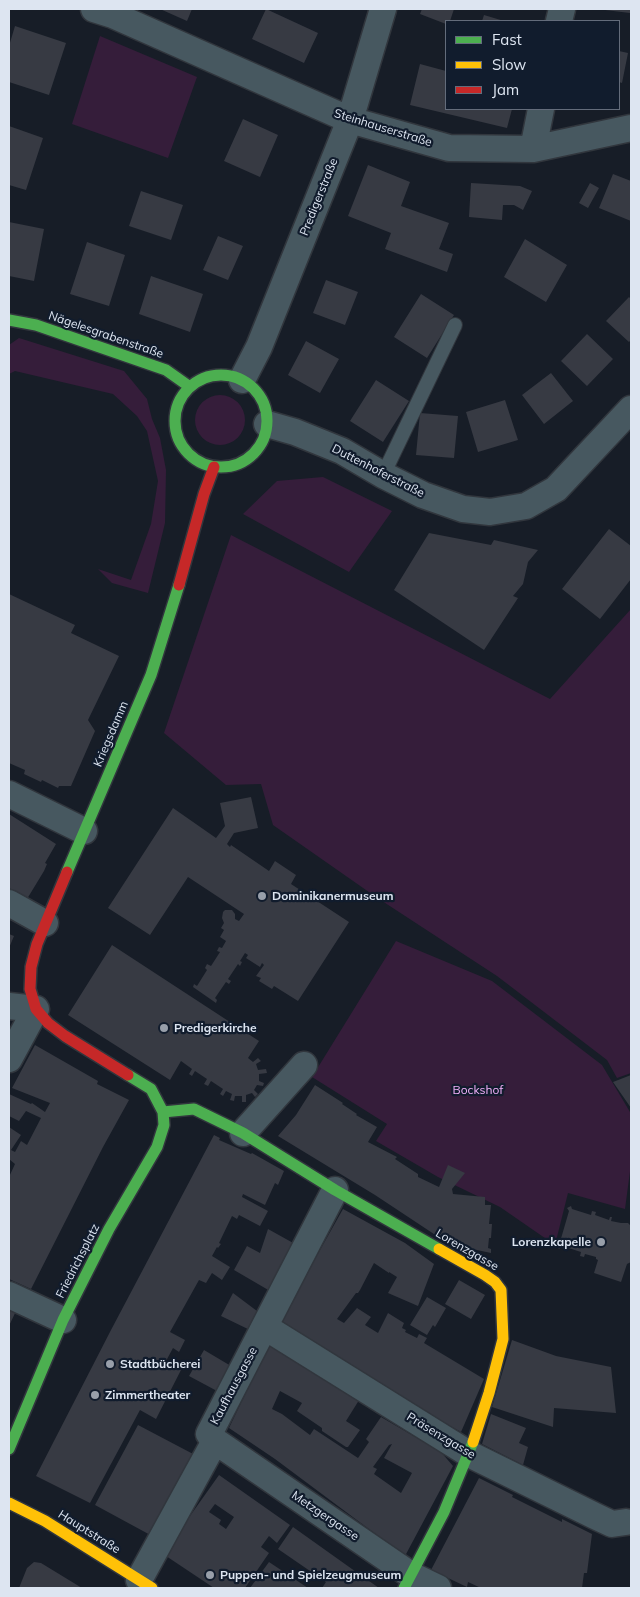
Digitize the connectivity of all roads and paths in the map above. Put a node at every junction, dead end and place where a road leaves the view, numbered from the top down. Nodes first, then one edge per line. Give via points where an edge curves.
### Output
1 (383, 9) edge
2 (107, 11) edge
3 (541, 110) edge
4 (350, 120) junction
5 (631, 128) edge
6 (533, 149) junction
7 (9, 320) edge
8 (456, 324) dead end
9 (242, 380) junction
10 (190, 387) junction
11 (631, 410) edge
12 (267, 424) junction
13 (214, 467) junction
14 (383, 474) junction
15 (9, 794) edge
16 (84, 831) junction
17 (9, 902) edge
18 (46, 923) junction
19 (9, 1006) edge
20 (36, 1009) junction
21 (9, 1059) edge
22 (304, 1065) dead end
23 (163, 1112) junction
24 (243, 1133) junction
25 (335, 1190) junction
26 (9, 1295) edge
27 (63, 1320) junction
28 (265, 1327) junction
29 (215, 1441) junction
30 (9, 1449) edge
31 (469, 1454) junction
32 (9, 1503) edge
33 (626, 1522) dead end
34 (408, 1582) edge
35 (146, 1584) edge
36 (438, 1588) edge

1 - 4 street, Predigerstraße
2 - 4 street, Steinhauserstraße
3 - 6 street
4 - 6 street, Steinhauserstraße via 449,148
4 - 9 street, Predigerstraße via 259,346
5 - 6 street, Steinhauserstraße
7 - 10 street, Nägelesgrabenstraße via 36,325 166,370
8 - 14 lane
9 - 10 street via 225,375 212,376
9 - 12 street via 260,396
10 - 13 street via 176,412 175,427 188,454
11 - 14 street, Duttenhoferstraße via 556,489 526,506 490,512 463,509 423,495
12 - 13 street via 262,442 253,454 242,462
12 - 14 street, Duttenhoferstraße via 342,451
13 - 16 street, Kriegsdamm via 151,675
15 - 16 street
16 - 18 street, Kriegsdamm
17 - 18 street
18 - 20 street, Kriegsdamm via 31,967 30,989
19 - 20 street
20 - 21 street
20 - 23 street via 64,1036 151,1089
22 - 24 street
23 - 24 street, Lorenzgasse via 194,1109
23 - 27 street, Friedrichsplatz via 164,1126 156,1147
24 - 25 street, Lorenzgasse
25 - 28 street, Kaufhausgasse
25 - 31 street, Lorenzgasse via 485,1275 501,1290 503,1339
26 - 27 street
27 - 30 street, Friedrichsplatz
28 - 29 street, Kaufhausgasse via 209,1434
28 - 31 street, Präsenzgasse
29 - 34 street, Metzgergasse
29 - 35 street, Kaufhausgasse
31 - 33 street, Präsenzgasse via 612,1524
31 - 34 street, Lorenzgasse
32 - 35 street, Hauptstraße via 45,1521
34 - 36 street, Metzgergasse

